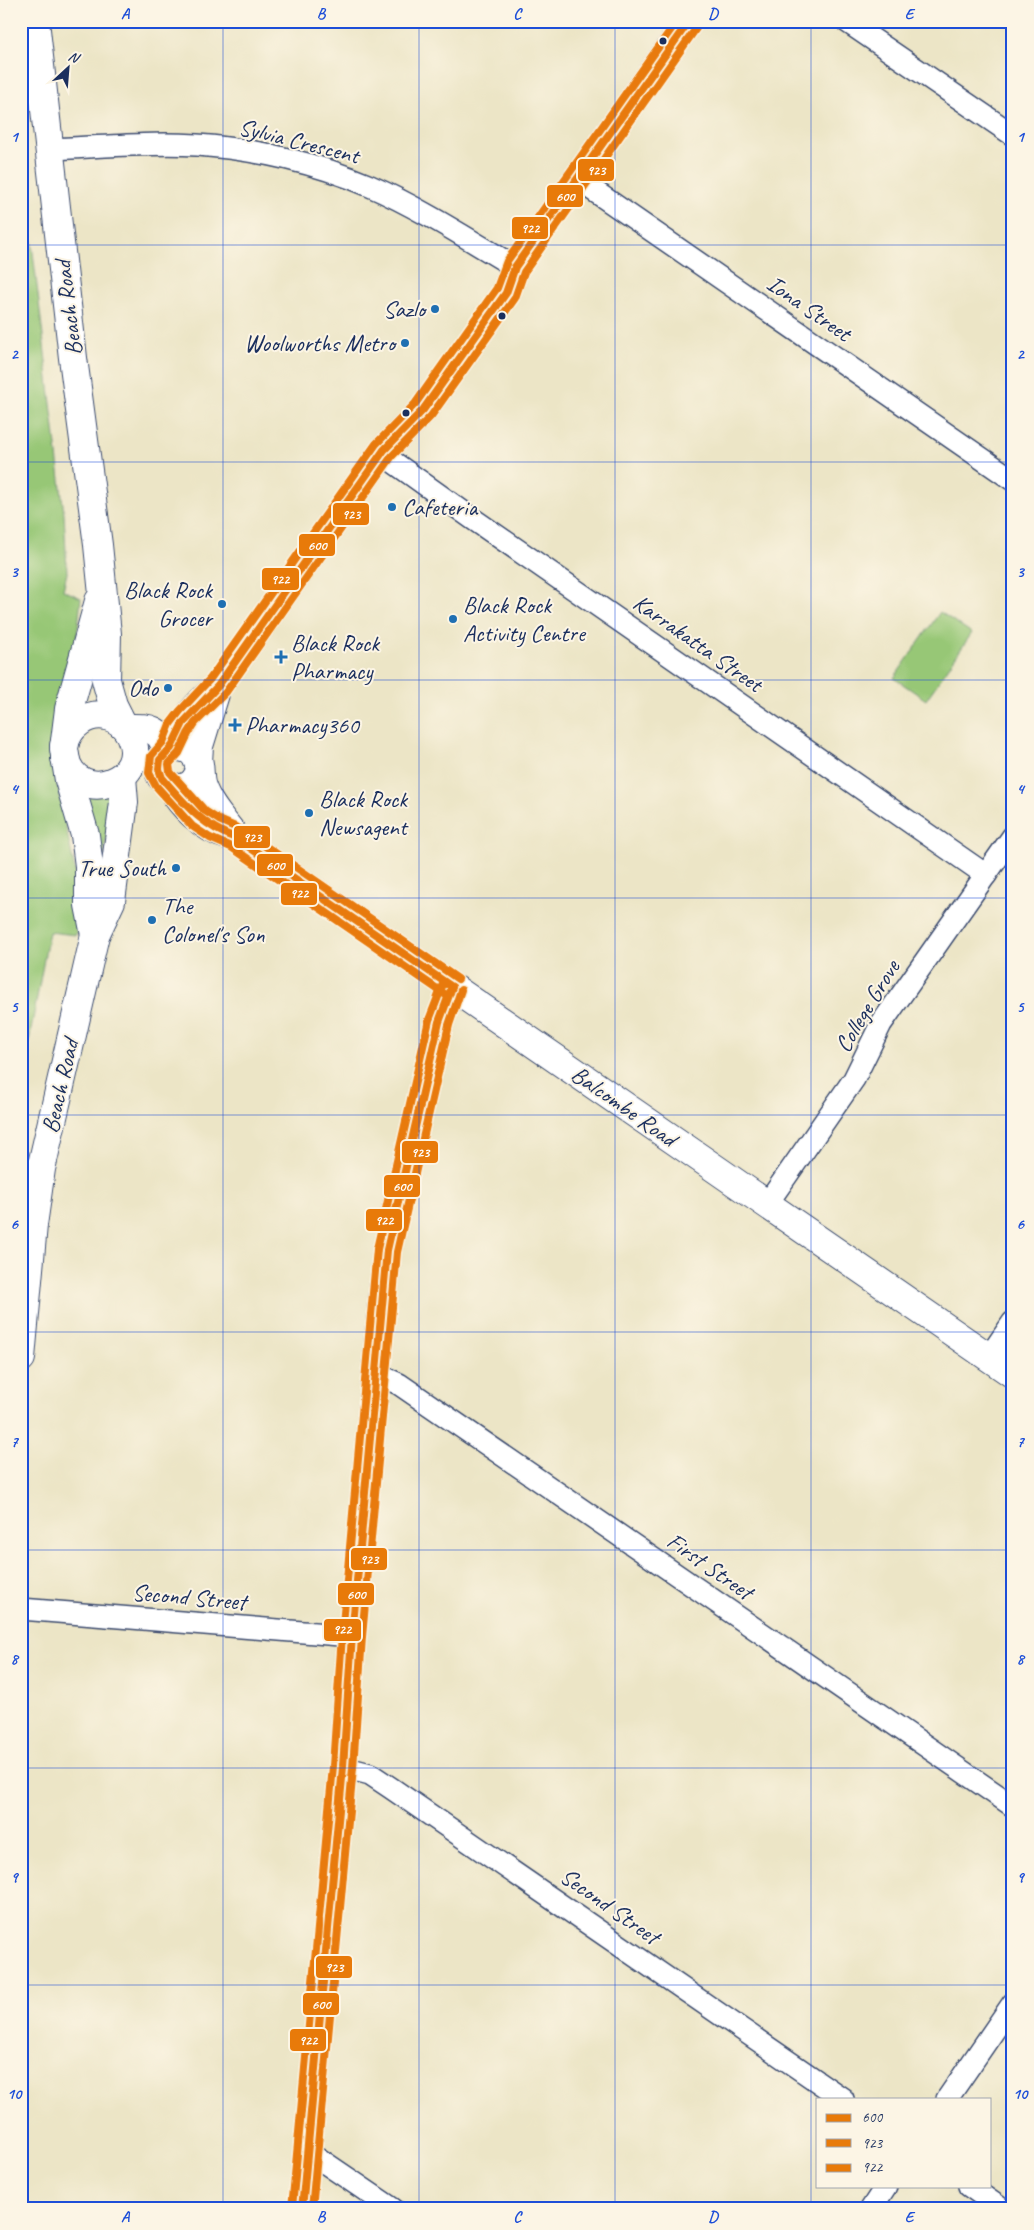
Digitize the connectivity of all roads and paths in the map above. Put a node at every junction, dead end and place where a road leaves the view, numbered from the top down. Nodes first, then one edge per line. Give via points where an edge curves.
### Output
1 (35, 21) edge
2 (689, 21) edge
3 (846, 21) edge
4 (1013, 136) edge
5 (50, 148) junction
6 (577, 179) junction
7 (515, 267) junction
8 (386, 447) junction
9 (1013, 480) edge
10 (102, 595) junction
11 (218, 686) junction
12 (125, 727) junction
13 (64, 750) junction
14 (169, 750) junction
15 (198, 767) junction
16 (123, 776) junction
17 (169, 786) junction
18 (1013, 836) edge
19 (236, 838) junction
20 (986, 875) junction
21 (95, 935) junction
22 (452, 987) junction
23 (767, 1204) junction
24 (1013, 1322) edge
25 (988, 1357) junction
26 (21, 1358) edge
27 (375, 1372) junction
28 (1013, 1374) edge
29 (21, 1609) edge
30 (352, 1636) junction
31 (343, 1767) junction
32 (1013, 1806) edge
33 (1013, 2004) edge
34 (842, 2098) edge
35 (948, 2098) edge
36 (309, 2152) junction
37 (885, 2188) edge
38 (973, 2188) edge
39 (302, 2209) edge
40 (393, 2209) edge
41 (871, 2209) edge
42 (1002, 2209) edge

1 - 5 main road, Beach Road
2 - 6 main road
3 - 4 street
5 - 7 street, Sylvia Crescent via 197,145 305,164 361,182 395,198
5 - 10 main road, Beach Road
6 - 7 main road
6 - 9 street, Iona Street
7 - 8 main road via 506,293 423,410
8 - 11 main road
8 - 20 street, Karrakatta Street via 473,519
10 - 12 main road, Beach Road via 107,634 107,687
10 - 13 main road, Beach Road via 69,709
11 - 14 main road, Balcombe Road via 190,714
11 - 15 main road via 197,752
12 - 13 main road via 108,717 90,716 75,725
12 - 14 main road via 152,729 163,738
12 - 16 main road, Beach Road via 132,738 134,754
13 - 16 main road via 70,770 86,782 106,784
13 - 21 main road, Beach Road via 85,836 89,905
14 - 15 main road via 178,747 190,751
14 - 17 main road, Balcombe Road via 160,758 159,772
15 - 17 main road via 195,780 189,785 182,788
15 - 19 main road, Balcombe Road via 206,795
16 - 17 main road via 142,790 155,791
16 - 21 main road, Beach Road via 124,802 111,901
17 - 19 main road, Balcombe Road via 184,805 210,828
18 - 20 street, College Grove
19 - 22 main road, Balcombe Road
20 - 23 street, College Grove via 882,1024 854,1080
21 - 26 main road, Beach Road via 41,1169
22 - 23 main road, Balcombe Road
22 - 27 street via 436,1031 389,1241
23 - 25 main road, Balcombe Road
24 - 25 street
25 - 28 main road, Balcombe Road
27 - 30 street
27 - 32 street, First Street via 399,1384
29 - 30 street, Second Street
30 - 31 street
31 - 34 street, Second Street via 370,1774
31 - 36 street
33 - 35 street
36 - 39 street
36 - 40 street
37 - 41 street
38 - 42 street

